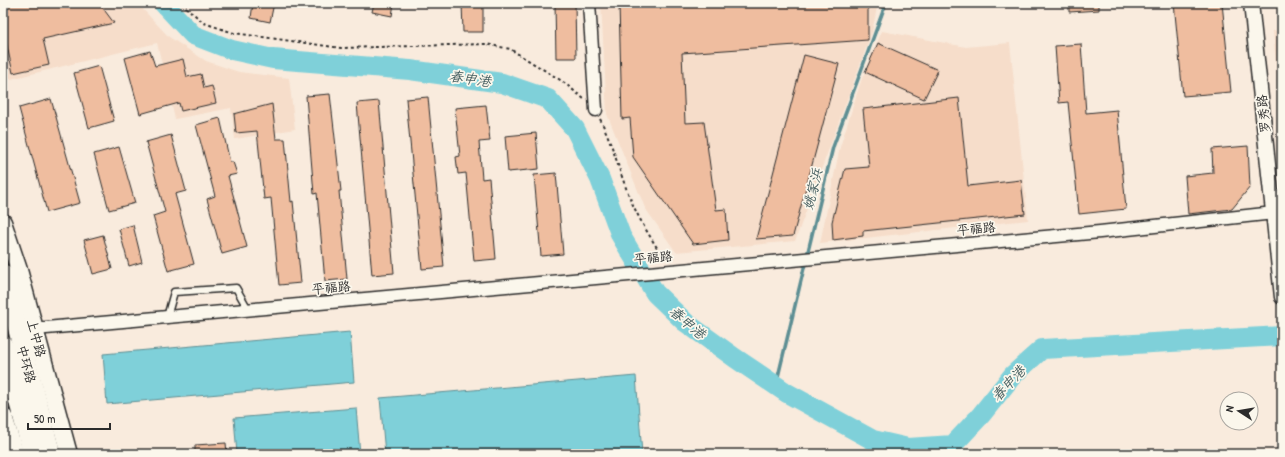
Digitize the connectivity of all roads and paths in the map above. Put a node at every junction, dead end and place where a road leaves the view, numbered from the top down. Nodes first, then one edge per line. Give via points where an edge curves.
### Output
1 (181, 3) edge
2 (590, 3) edge
3 (1251, 3) edge
4 (596, 110) junction
5 (1274, 213) junction
6 (3, 222) edge
7 (667, 270) junction
8 (3, 274) edge
9 (1282, 297) edge
10 (248, 309) junction
11 (167, 317) junction
12 (35, 329) junction
13 (3, 345) edge
14 (3, 418) edge
15 (14, 454) edge
16 (33, 454) edge
17 (51, 454) edge
18 (69, 454) edge

1 - 4 path via 204,23 234,32 341,48 486,44 510,49 562,81
2 - 4 street
3 - 5 street, 罗秀路
4 - 7 path via 607,132 618,167 641,222
5 - 7 street, 平福路 via 1100,232
5 - 9 street, 罗秀路
6 - 12 main road, 上中路
7 - 10 street, 平福路
8 - 17 highway, 中环路
10 - 11 street, 平福路
10 - 11 lane via 236,288 174,292
11 - 12 street, 平福路
12 - 18 main road, 上中路
13 - 16 highway, 中环路
14 - 15 highway

